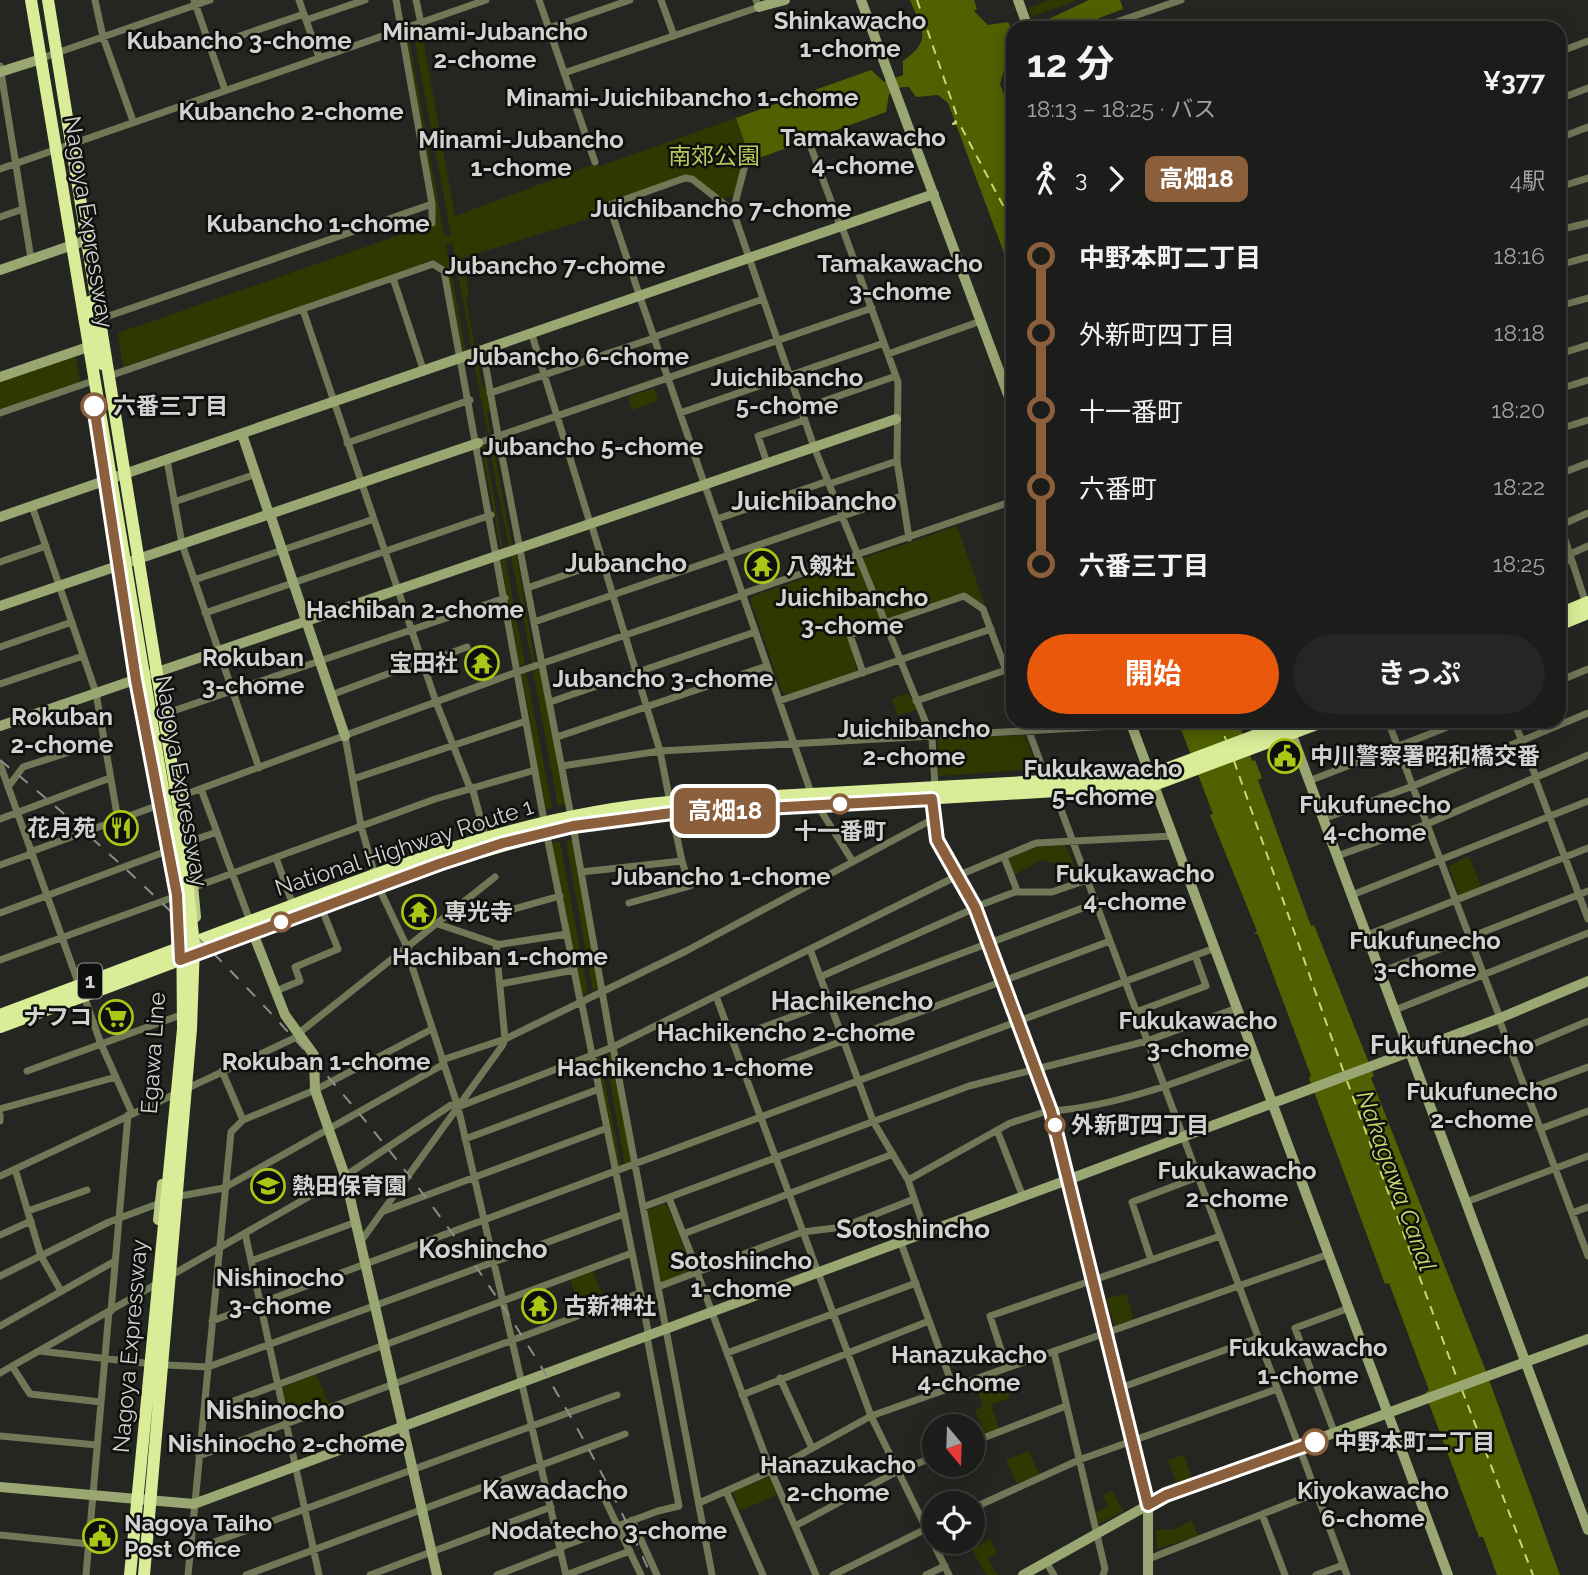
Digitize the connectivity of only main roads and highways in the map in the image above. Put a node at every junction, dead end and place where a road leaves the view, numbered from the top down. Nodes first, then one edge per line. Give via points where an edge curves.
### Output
1 (29, 0) edge
2 (50, 0) edge
3 (53, 36) junction
4 (93, 386) junction
5 (117, 400) junction
6 (1587, 609) edge
7 (1566, 613) edge
8 (1566, 621) edge
9 (1284, 728) edge
10 (934, 792) junction
11 (170, 802) junction
12 (671, 808) junction
13 (545, 827) junction
14 (168, 854) joint
15 (377, 880) junction
16 (251, 927) junction
17 (198, 947) junction
18 (180, 953) junction
19 (82, 990) junction
20 (0, 1015) edge
21 (0, 1027) edge
22 (172, 1094) junction
23 (172, 1293) junction
24 (142, 1436) junction
25 (128, 1575) edge
26 (136, 1575) edge
27 (145, 1575) edge

1 - 4 highway, Nagoya Expressway, bridge
1 - 4 main road, Egawa Line
2 - 3 highway, Nagoya Expressway, bridge
2 - 5 main road, Egawa Line
3 - 5 highway, bridge via 53,83 89,302 105,375
3 - 27 highway, Nagoya Expressway, bridge via 180,816 194,945 191,1029
4 - 11 main road, Egawa Line via 136,680
4 - 11 highway, bridge via 102,396
4 - 24 highway, Nagoya Expressway, bridge via 176,865 184,943 183,1029
5 - 11 main road, Egawa Line via 162,670
6 - 7 highway
6 - 8 highway
9 - 10 highway, National Highway Route 1 / 1 via 1152,780
10 - 12 highway, National Highway Route 1 / 1 via 811,793
10 - 12 highway, National Highway Route 1 / 1 via 818,806
11 - 14 highway
11 - 17 main road, Egawa Line via 188,842
12 - 13 highway, National Highway Route 1 / 1
13 - 15 highway, National Highway Route 1 / 1
13 - 15 highway, National Highway Route 1 / 1 via 485,836
14 - 18 main road, Egawa Line via 177,895
15 - 16 highway, National Highway Route 1 / 1 via 321,907
15 - 16 highway, National Highway Route 1 / 1 via 293,905
16 - 17 highway, National Highway Route 1 / 1
17 - 18 highway, National Highway Route 1 / 1
17 - 23 main road, Egawa Line
18 - 19 highway, National Highway Route 1 / 1
18 - 22 main road, Egawa Line
19 - 20 highway, National Highway Route 1 / 1
19 - 21 highway, National Highway Route 1 / 1
22 - 24 highway, bridge via 172,1184 148,1429
22 - 25 main road, Egawa Line
23 - 26 highway, bridge via 161,1331
23 - 27 main road, Egawa Line
24 - 25 highway, Nagoya Expressway, bridge

